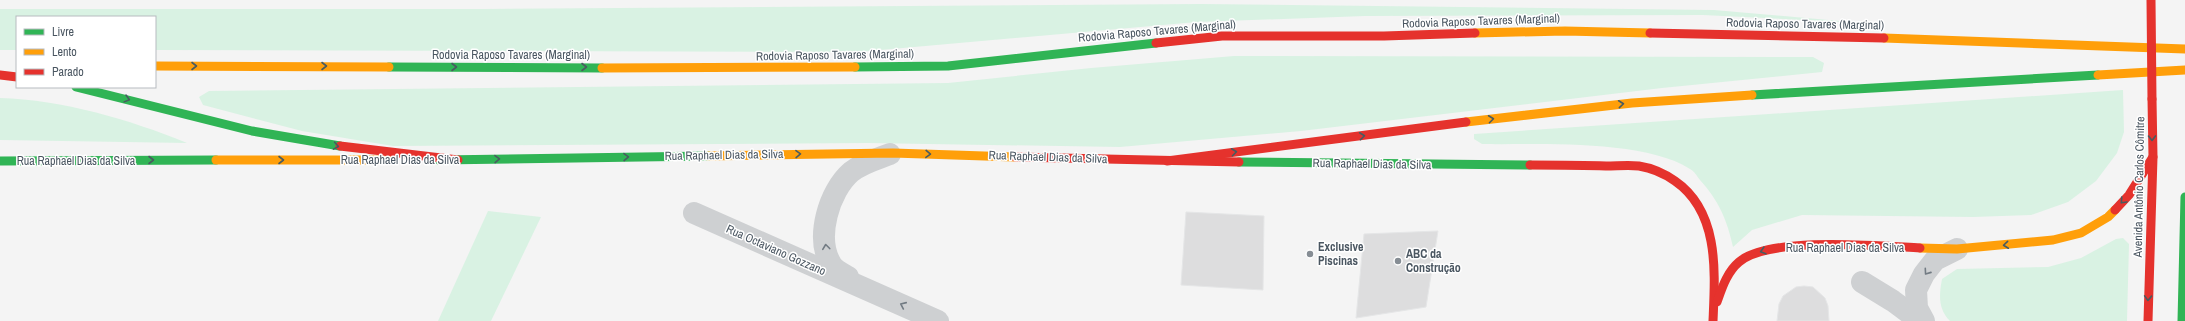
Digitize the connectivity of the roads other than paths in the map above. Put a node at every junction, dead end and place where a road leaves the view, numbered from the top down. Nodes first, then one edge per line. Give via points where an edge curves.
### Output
1 (2151, 0) edge
2 (2185, 49) edge
3 (156, 66) edge
4 (2185, 70) edge
5 (0, 75) edge
6 (16, 77) edge
7 (81, 88) edge
8 (893, 153) junction
9 (2153, 157) junction
10 (458, 160) junction
11 (0, 161) edge
12 (1167, 161) junction
13 (2185, 197) edge
14 (694, 213) dead end
15 (1957, 249) junction
16 (1862, 282) dead end
17 (859, 285) junction
18 (1916, 290) junction
19 (1893, 301) junction
20 (1714, 310) junction
21 (938, 321) edge
22 (1713, 321) edge
23 (1920, 321) edge
24 (1924, 321) edge
25 (2148, 321) edge
26 (2182, 321) edge

1 -> 9 main road, Avenida Antônio Carlos Cômitre, bridge
3 -> 2 main road, Rodovia Raposo Tavares (Marginal) via 948,66 1222,36 1384,36 1565,31 1905,38
12 -> 4 main road via 1632,103
5 - 6 main road
7 -> 10 main road via 284,138 364,151
10 -> 8 main road, Rua Raphael Dias da Silva
8 -> 12 main road, Rua Raphael Dias da Silva
17 -> 8 street, Rua Octaviano Gozzano via 832,266 827,253 824,230 828,209 841,182 852,171
9 -> 15 main road, Rua Raphael Dias da Silva via 2129,195 2108,217 2081,233 2053,240
9 -> 25 main road, Avenida Antônio Carlos Cômitre
11 -> 10 main road, Rua Raphael Dias da Silva
12 - 20 main road, Rua Raphael Dias da Silva via 1640,166 1656,169 1685,186 1700,205 1706,219 1713,265
13 - 26 main road
14 - 17 street, Rua Octaviano Gozzano
15 -> 18 street, Rua Raphael Dias da Silva via 1935,260
15 -> 20 main road, Rua Raphael Dias da Silva via 1844,245 1772,248 1756,253 1735,267 1724,282
16 - 19 street
21 -> 17 street, Rua Octaviano Gozzano
18 - 19 street, Rua Raphael Dias da Silva via 1912,299 1904,303
18 - 24 street via 1917,308
19 - 23 street
20 - 22 main road

